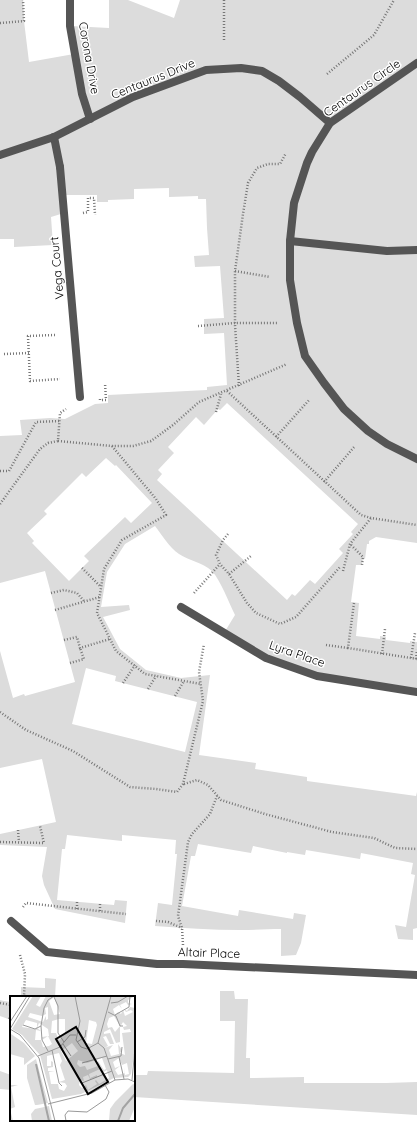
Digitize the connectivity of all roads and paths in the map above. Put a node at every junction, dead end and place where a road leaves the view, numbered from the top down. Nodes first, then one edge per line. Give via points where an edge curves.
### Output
1 (23, 0) edge
2 (70, 0) edge
3 (224, 0) edge
4 (394, 0) edge
5 (0, 23) edge
6 (224, 41) dead end
7 (417, 63) edge
8 (327, 74) dead end
9 (90, 119) junction
10 (330, 123) junction
11 (54, 138) junction
12 (286, 153) dead end
13 (0, 155) edge
14 (88, 212) dead end
15 (95, 215) dead end
16 (290, 241) junction
17 (417, 250) edge
18 (235, 271) junction
19 (290, 280) junction
20 (235, 323) junction
21 (297, 323) junction
22 (198, 326) dead end
23 (75, 334) junction
24 (29, 353) junction
25 (4, 354) dead end
26 (305, 356) junction
27 (79, 378) junction
28 (105, 383) dead end
29 (324, 383) junction
30 (239, 386) junction
31 (227, 391) junction
32 (221, 393) junction
33 (80, 397) joint
34 (100, 400) dead end
35 (216, 412) dead end
36 (60, 421) junction
37 (368, 431) junction
38 (276, 436) junction
39 (58, 441) junction
40 (112, 446) junction
41 (417, 459) edge
42 (0, 471) edge
43 (324, 482) junction
44 (0, 504) edge
45 (371, 518) junction
46 (417, 525) edge
47 (228, 534) dead end
48 (350, 544) junction
49 (251, 556) dead end
50 (220, 564) junction
51 (362, 565) dead end
52 (340, 567) dead end
53 (82, 568) dead end
54 (343, 571) dead end
55 (229, 574) junction
56 (101, 588) junction
57 (51, 594) dead end
58 (100, 597) junction
59 (84, 601) junction
60 (354, 603) dead end
61 (181, 607) joint
62 (55, 610) dead end
63 (208, 623) junction
64 (385, 629) dead end
65 (415, 633) dead end
66 (110, 639) junction
67 (64, 640) dead end
68 (326, 645) dead end
69 (80, 648) junction
70 (348, 648) junction
71 (417, 650) edge
72 (382, 654) junction
73 (411, 658) junction
74 (416, 659) edge
75 (70, 663) dead end
76 (135, 665) junction
77 (156, 676) junction
78 (184, 681) junction
79 (123, 683) dead end
80 (201, 684) junction
81 (148, 690) dead end
82 (417, 692) edge
83 (175, 696) dead end
84 (0, 712) edge
85 (183, 784) junction
86 (217, 796) junction
87 (40, 826) dead end
88 (18, 830) dead end
89 (0, 842) edge
90 (19, 842) junction
91 (417, 850) edge
92 (77, 902) dead end
93 (100, 904) dead end
94 (77, 909) junction
95 (100, 912) junction
96 (126, 914) dead end
97 (11, 921) junction
98 (156, 921) dead end
99 (182, 928) junction
100 (183, 964) junction
101 (417, 975) edge
102 (24, 996) edge
103 (0, 1003) edge
104 (10, 1005) edge

1 - 5 path via 24,21
2 - 9 street, Corona Drive via 70,26 82,94
3 - 6 path
4 - 8 path via 374,35
7 - 10 street, Centaurus Circle
9 - 10 street, Centaurus Drive via 133,97 206,70 241,68 262,71 279,81
9 - 11 street, Centaurus Drive
10 - 16 street, Centaurus Circle via 307,163 294,203
11 - 13 street, Centaurus Drive
11 - 23 street, Vega Court via 60,167
12 - 18 path via 280,164 268,164 257,168 248,183
14 - 15 path via 88,198 94,198
16 - 17 street via 387,251
16 - 19 street, Centaurus Circle
18 - 19 path
18 - 20 path
19 - 21 street, Centaurus Circle
20 - 21 path
20 - 22 path
20 - 30 path
21 - 26 street, Centaurus Circle
23 - 24 path via 28,336
23 - 27 street, Vega Court
24 - 25 path
24 - 27 path via 30,381
26 - 29 street, Centaurus Circle
26 - 30 path
27 - 33 street, Vega Court
28 - 34 path via 106,400
29 - 37 street, Centaurus Circle via 344,409
29 - 38 path
30 - 31 path
31 - 32 path
31 - 38 path
32 - 35 path
32 - 40 path via 199,402 151,441 133,446
33 - 36 path via 60,413
36 - 39 path
36 - 42 path via 36,422 8,470
37 - 41 street, Centaurus Circle
37 - 43 path
38 - 43 path
39 - 40 path
39 - 44 path via 48,443 40,449
40 - 56 path via 156,499 166,516 122,540 104,569
43 - 45 path via 361,515
45 - 46 path
45 - 48 path
47 - 50 path via 216,555
48 - 51 path via 363,557
48 - 54 path
49 - 55 path
50 - 55 path
50 - 61 path
52 - 55 path via 296,617 280,624 256,613 247,604
53 - 56 path
56 - 58 path
57 - 59 path via 64,590 77,593
58 - 59 path
58 - 66 path via 98,613
59 - 62 path
60 - 70 path
61 - 63 street, Lyra Place
63 - 80 path via 199,672
63 - 82 street, Lyra Place via 266,658 317,676
64 - 72 path
65 - 73 path
66 - 69 path
66 - 76 path via 116,651
67 - 69 path via 76,637
68 - 70 path
69 - 75 path via 84,659
70 - 72 path
71 - 74 path
72 - 73 path
73 - 74 path
76 - 77 path via 145,674
76 - 79 path
77 - 78 path
77 - 81 path
78 - 80 path
78 - 83 path
80 - 85 path via 203,701
84 - 85 path via 26,730 73,751 130,787 177,792
85 - 86 path via 197,780 208,785
86 - 91 path via 221,800 258,812 332,832 374,838 395,848
86 - 99 path via 210,814 188,842 178,916
87 - 90 path via 43,845
88 - 90 path
89 - 90 path
92 - 94 path
93 - 95 path
94 - 95 path
94 - 97 path via 26,903
95 - 96 path
97 - 100 street, Altair Place via 47,952 157,964
97 - 102 path via 25,974
98 - 99 path via 168,922
99 - 100 path
100 - 101 street, Altair Place
103 - 104 path

